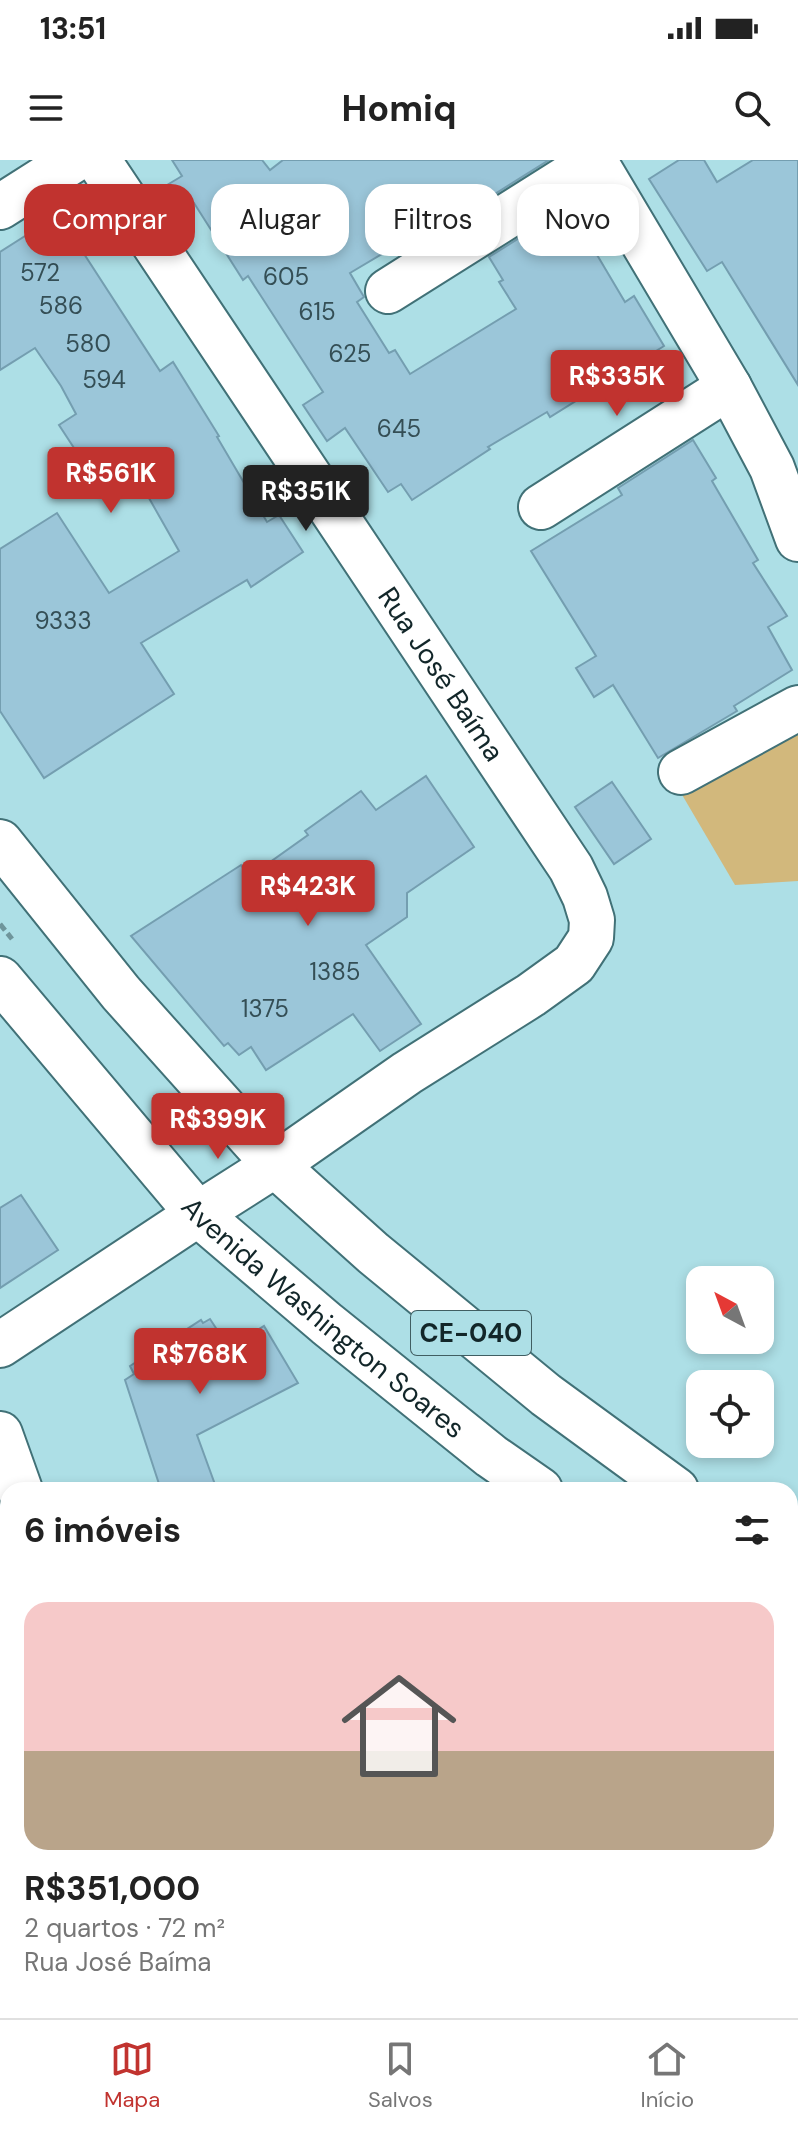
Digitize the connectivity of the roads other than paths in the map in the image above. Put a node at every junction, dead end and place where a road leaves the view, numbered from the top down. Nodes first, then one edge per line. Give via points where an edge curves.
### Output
1 (74, 160) edge
2 (98, 160) edge
3 (595, 160) edge
4 (0, 207) edge
5 (388, 291) dead end
6 (729, 387) junction
7 (541, 507) dead end
8 (798, 539) edge
9 (798, 708) edge
10 (681, 772) dead end
11 (0, 842) edge
12 (0, 979) edge
13 (275, 1165) junction
14 (198, 1214) junction
15 (0, 1345) edge
16 (0, 1434) edge
17 (17, 1482) edge
18 (528, 1482) edge
19 (665, 1482) edge

1 - 4 main road
2 - 13 main road, Rua José Baíma via 571,868 592,920 591,938 574,964
3 - 5 main road
3 - 6 main road
6 - 7 main road
6 - 8 main road via 772,468
9 - 10 main road
11 - 13 main road, CE-040 via 121,993
12 - 14 main road, Avenida Washington Soares / CE-040
13 - 14 main road, Rua José Baíma
13 - 19 main road, CE-040 via 533,1385
14 - 15 main road, Rua José Baíma
14 - 18 main road, Avenida Washington Soares / CE-040 via 327,1324
16 - 17 main road

